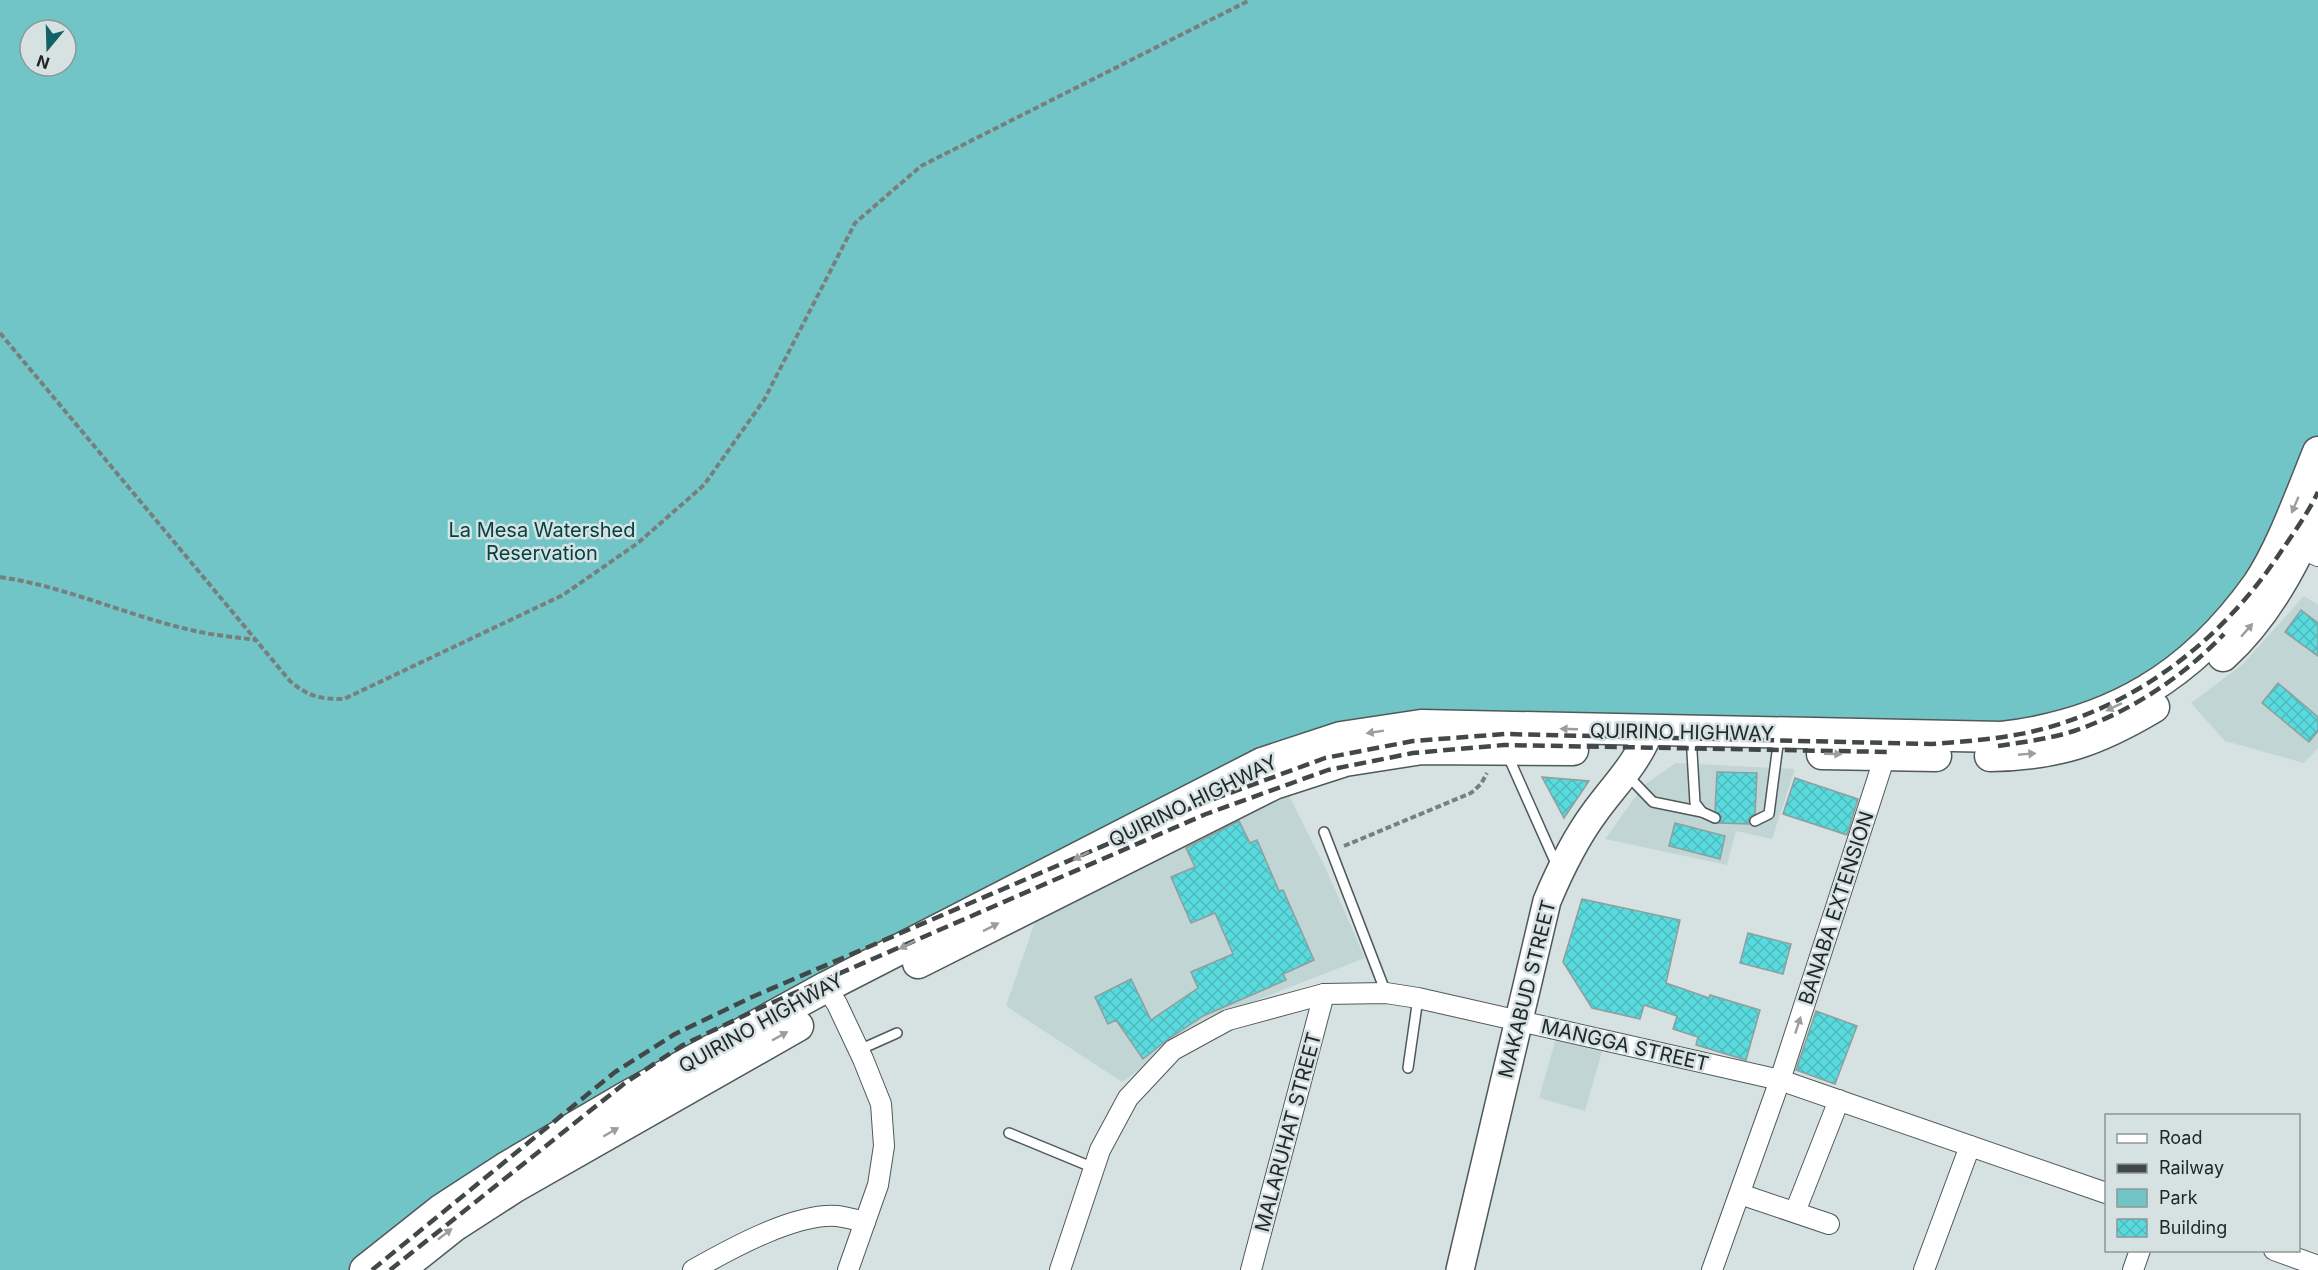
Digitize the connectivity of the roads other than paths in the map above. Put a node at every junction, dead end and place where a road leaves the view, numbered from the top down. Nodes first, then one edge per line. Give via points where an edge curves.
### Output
1 (2317, 457) edge
2 (2318, 508) edge
3 (2300, 548) edge
4 (1690, 742) junction
5 (1779, 743) junction
6 (1884, 746) junction
7 (1498, 749) junction
8 (1638, 752) junction
9 (1702, 812) junction
10 (1715, 818) dead end
11 (1755, 821) dead end
12 (1324, 832) dead end
13 (1560, 871) junction
14 (1386, 993) junction
15 (1324, 994) junction
16 (831, 996) junction
17 (1418, 998) junction
18 (1519, 1021) junction
19 (897, 1033) dead end
20 (859, 1050) junction
21 (1408, 1068) dead end
22 (1780, 1080) junction
23 (1839, 1100) junction
24 (1009, 1133) dead end
25 (1970, 1146) junction
26 (1094, 1168) junction
27 (2105, 1193) edge
28 (1740, 1194) junction
29 (1795, 1212) junction
30 (865, 1222) junction
31 (1829, 1224) dead end
32 (2140, 1252) edge
33 (2277, 1252) edge
34 (2318, 1266) edge
35 (365, 1270) edge
36 (399, 1270) edge
37 (693, 1270) edge
38 (848, 1270) edge
39 (1060, 1270) edge
40 (1251, 1270) edge
41 (1460, 1270) edge
42 (1712, 1270) edge
43 (1924, 1270) edge
44 (2133, 1270) edge

1 -> 3 main road, QUIRINO HIGHWAY
2 - 3 main road, QUIRINO HIGHWAY
3 - 6 main road, QUIRINO HIGHWAY via 2258,583 2214,638 2187,662 2132,699 2078,722 2036,733
4 - 5 main road, QUIRINO HIGHWAY
4 - 8 main road, QUIRINO HIGHWAY
4 - 9 lane via 1695,802
5 - 6 main road, QUIRINO HIGHWAY
5 - 11 lane via 1769,814
22 -> 6 street, BANABA EXTENSION
7 - 8 main road, QUIRINO HIGHWAY
7 - 13 lane
16 -> 7 main road, QUIRINO HIGHWAY via 1275,784 1345,761 1422,749
8 - 9 lane via 1653,802
8 - 13 street, MAKABUD STREET via 1593,814
8 -> 16 main road, QUIRINO HIGHWAY via 1421,725 1341,737 1262,763
9 - 10 lane
12 - 14 lane
13 - 18 street, MAKABUD STREET via 1547,901
14 - 15 street, MANGGA STREET
14 - 17 street, MANGGA STREET
15 - 26 street, MANGGA STREET via 1228,1020 1173,1050 1128,1098
15 - 40 street, MALARUHAT STREET
16 - 20 street
16 - 35 main road, QUIRINO HIGHWAY via 626,1097 505,1168 442,1209
36 -> 16 main road, QUIRINO HIGHWAY via 453,1227 515,1187
17 - 18 street, MANGGA STREET
17 - 21 lane
18 - 22 street, MANGGA STREET
18 - 41 street, MAKABUD STREET
19 - 20 lane
20 - 30 street via 881,1104 884,1146 878,1185
22 - 23 street, MANGGA STREET
22 - 28 street, BANABA EXTENSION
23 - 25 street, MANGGA STREET
23 - 29 street
24 - 26 lane
25 - 27 street, MANGGA STREET
25 - 43 street
26 - 39 street, MANGGA STREET
28 - 29 street
28 - 42 street, BANABA EXTENSION
29 - 31 street
30 - 37 street via 837,1216 794,1222
30 - 38 street
32 - 44 street
33 - 34 street

